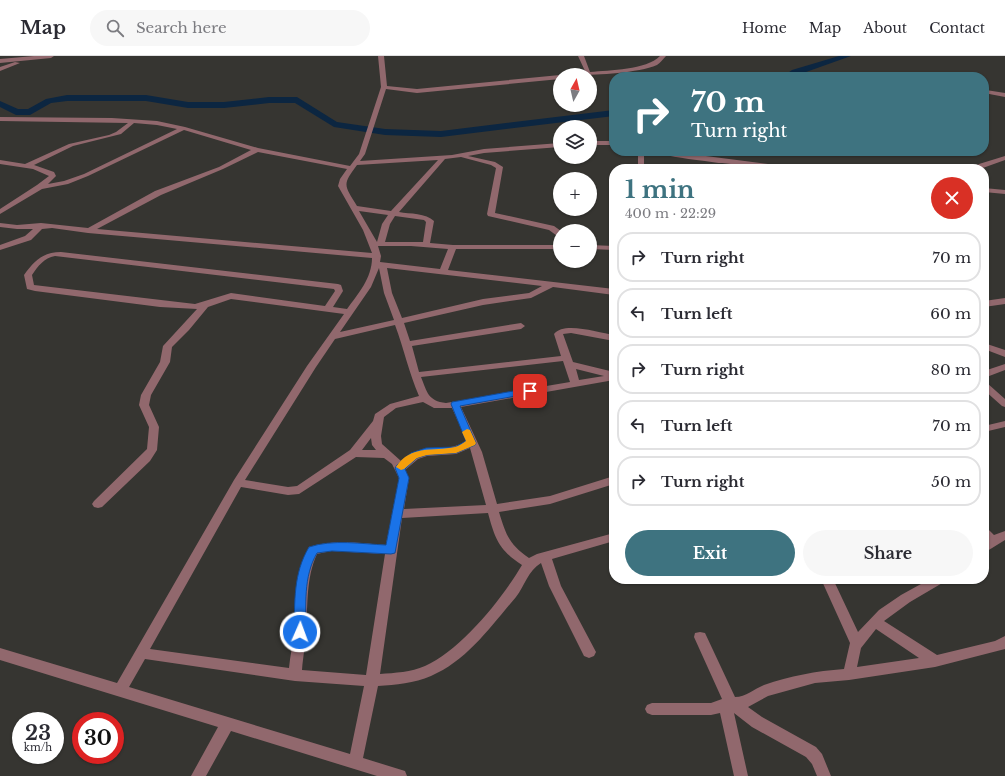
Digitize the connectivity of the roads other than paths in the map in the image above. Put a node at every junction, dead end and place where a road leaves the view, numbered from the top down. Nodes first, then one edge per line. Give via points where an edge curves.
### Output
1 (38, 56) edge
2 (51, 56) edge
3 (381, 56) edge
4 (581, 56) edge
5 (663, 56) edge
6 (31, 59) junction
7 (0, 61) edge
8 (587, 68) edge
9 (0, 69) edge
10 (597, 73) edge
11 (553, 79) edge
12 (384, 87) junction
13 (989, 92) edge
14 (1005, 95) edge
15 (0, 119) edge
16 (132, 122) junction
17 (157, 123) junction
18 (183, 128) junction
19 (123, 131) junction
20 (597, 143) edge
21 (609, 143) edge
22 (553, 146) edge
23 (257, 150) junction
24 (460, 156) junction
25 (682, 156) edge
26 (443, 158) junction
27 (1005, 158) edge
28 (0, 162) edge
29 (731, 164) edge
30 (984, 164) edge
31 (354, 165) junction
32 (26, 166) junction
33 (40, 187) junction
34 (989, 190) edge
35 (1005, 192) edge
36 (0, 202) edge
37 (14, 203) junction
38 (353, 208) junction
39 (0, 212) edge
40 (394, 213) junction
41 (0, 225) edge
42 (41, 225) junction
43 (553, 229) edge
44 (88, 231) junction
45 (377, 244) junction
46 (426, 245) junction
47 (453, 247) junction
48 (553, 247) edge
49 (597, 247) edge
50 (0, 248) edge
51 (609, 248) edge
52 (378, 262) junction
53 (442, 272) junction
54 (552, 285) junction
55 (609, 291) edge
56 (1005, 301) edge
57 (989, 303) edge
58 (205, 305) junction
59 (327, 309) junction
60 (349, 312) junction
61 (399, 323) junction
62 (521, 326) dead end
63 (609, 337) edge
64 (332, 338) junction
65 (408, 344) junction
66 (989, 347) edge
67 (1003, 351) edge
68 (568, 361) junction
69 (1005, 367) edge
70 (989, 373) edge
71 (609, 374) edge
72 (415, 375) junction
73 (609, 376) edge
74 (575, 382) junction
75 (989, 390) edge
76 (425, 398) junction
77 (455, 404) junction
78 (1005, 404) edge
79 (377, 423) junction
80 (1005, 424) edge
81 (989, 428) edge
82 (472, 443) junction
83 (354, 453) junction
84 (389, 454) junction
85 (400, 468) junction
86 (609, 482) edge
87 (238, 483) junction
88 (98, 504) dead end
89 (493, 509) junction
90 (398, 514) junction
91 (1005, 535) edge
92 (609, 538) edge
93 (989, 543) edge
94 (391, 550) junction
95 (545, 557) junction
96 (529, 564) junction
97 (829, 584) edge
98 (932, 584) edge
99 (876, 622) junction
100 (700, 637) dead end
101 (1005, 642) edge
102 (857, 644) junction
103 (589, 652) dead end
104 (142, 653) junction
105 (0, 654) edge
106 (935, 661) junction
107 (850, 674) junction
108 (295, 675) junction
109 (372, 681) junction
110 (120, 690) junction
111 (728, 704) junction
112 (652, 708) dead end
113 (227, 724) junction
114 (355, 763) junction
115 (395, 775) edge
116 (198, 776) edge
117 (741, 776) edge
118 (824, 776) edge

1 - 6 street
2 - 6 street
3 - 12 street
4 - 8 street
5 - 10 street via 656,63 642,67
6 - 7 street
6 - 9 street
11 - 12 street via 417,91
12 - 31 street via 362,154
13 - 14 street
15 - 16 street
16 - 17 street
16 - 19 street
17 - 18 street
17 - 19 street
18 - 23 street
18 - 33 street via 86,175 66,183
19 - 32 street via 103,139 71,145
20 - 21 street
22 - 24 street via 492,150
23 - 31 street
23 - 44 street via 221,168 158,193
24 - 26 street
24 - 43 street via 493,163 500,167 491,214
25 - 29 street
26 - 31 street
26 - 40 street
27 - 30 street
28 - 32 street
31 - 38 street via 343,179 342,186
32 - 33 street via 52,173 53,176
33 - 37 street
34 - 35 street
36 - 37 street
37 - 39 street
38 - 40 street
38 - 45 street
40 - 45 street
40 - 46 street via 419,216 430,221
41 - 42 street
42 - 44 street
42 - 50 street via 28,238
44 - 52 street
45 - 46 street
45 - 52 street
46 - 47 street
47 - 48 street
47 - 53 street
49 - 51 street
52 - 53 street
52 - 60 street via 367,287
52 - 61 street
53 - 54 street
54 - 55 street
54 - 61 street via 531,295 483,302
56 - 57 street
58 - 59 street via 231,296
58 - 59 street via 195,307 160,304 35,288 30,287 28,275 44,256 61,254 338,287 339,291
58 - 88 street via 168,346 165,362 146,395 144,405 154,427 152,450
59 - 60 street
60 - 64 street
61 - 64 street
61 - 65 street
62 - 65 street
63 - 68 street via 571,330 561,331 558,334
64 - 87 street
65 - 72 street
66 - 67 street
68 - 71 street
68 - 72 street
68 - 74 street
69 - 70 street
72 - 76 street
73 - 74 street
74 - 77 street
75 - 78 street
76 - 77 street via 434,406
76 - 79 street via 393,406 378,416
77 - 82 street
79 - 83 street
79 - 84 street via 377,444
80 - 81 street
82 - 85 street via 456,450 426,452 414,456
82 - 89 street via 477,452
83 - 84 street
83 - 87 street via 299,490 288,491
84 - 85 street
85 - 90 street via 404,478
86 - 89 street via 550,500
87 - 104 street
89 - 90 street
89 - 96 street via 500,536 505,544
90 - 94 street
91 - 93 street
92 - 95 street
94 - 108 street via 332,547 313,550 306,562 300,591 300,632
94 - 109 street
95 - 96 street
95 - 103 street via 555,586
96 - 109 street via 505,600 476,634 450,658 428,671 404,678
97 - 102 street
98 - 99 street via 896,605
99 - 102 street
99 - 106 street
100 - 111 street
101 - 106 street via 998,646
102 - 107 street
104 - 108 street
104 - 110 street
105 - 110 street
106 - 107 street
107 - 111 street via 815,677 765,691 742,703
108 - 109 street
109 - 114 street
110 - 113 street
111 - 112 street via 718,708
111 - 117 street
111 - 118 street via 811,752
113 - 114 street
113 - 116 street
114 - 115 street

